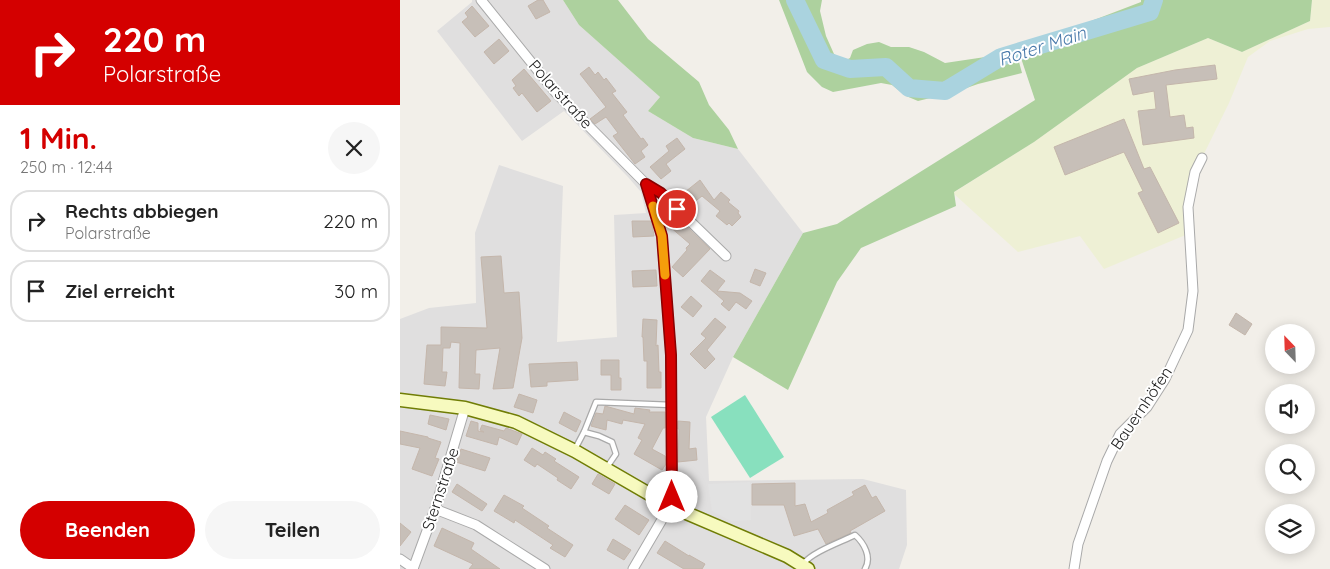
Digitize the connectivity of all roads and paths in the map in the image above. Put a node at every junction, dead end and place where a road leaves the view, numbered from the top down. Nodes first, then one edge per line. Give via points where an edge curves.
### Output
1 (481, 0) edge
2 (1202, 158) dead end
3 (646, 184) junction
4 (726, 256) dead end
5 (400, 400) edge
6 (672, 404) junction
7 (465, 408) junction
8 (584, 432) junction
9 (575, 451) junction
10 (607, 469) junction
11 (670, 506) junction
12 (435, 509) junction
13 (400, 559) edge
14 (805, 567) edge
15 (413, 569) edge
16 (544, 569) edge
17 (633, 569) edge
18 (865, 569) edge
19 (1074, 569) edge

1 - 3 street, Polarstraße via 556,93
2 - 19 street, Bauernhöfen via 1195,172 1188,207 1193,291 1188,330 1165,379 1120,434 1107,461 1078,544
3 - 4 street, Polarstraße via 661,193
3 - 6 street, Polarstraße via 662,236
5 - 7 main road
6 - 8 lane via 596,402
6 - 11 street, Polarstraße
7 - 9 main road via 516,422
7 - 12 street, Sternstraße
8 - 9 lane
8 - 10 lane via 612,442 616,454
9 - 10 main road
10 - 11 main road
11 - 14 main road via 787,556
11 - 17 street
12 - 15 street, Sternstraße
12 - 16 street via 476,525
13 - 15 street
14 - 18 lane via 807,559 854,535 861,540 868,558

